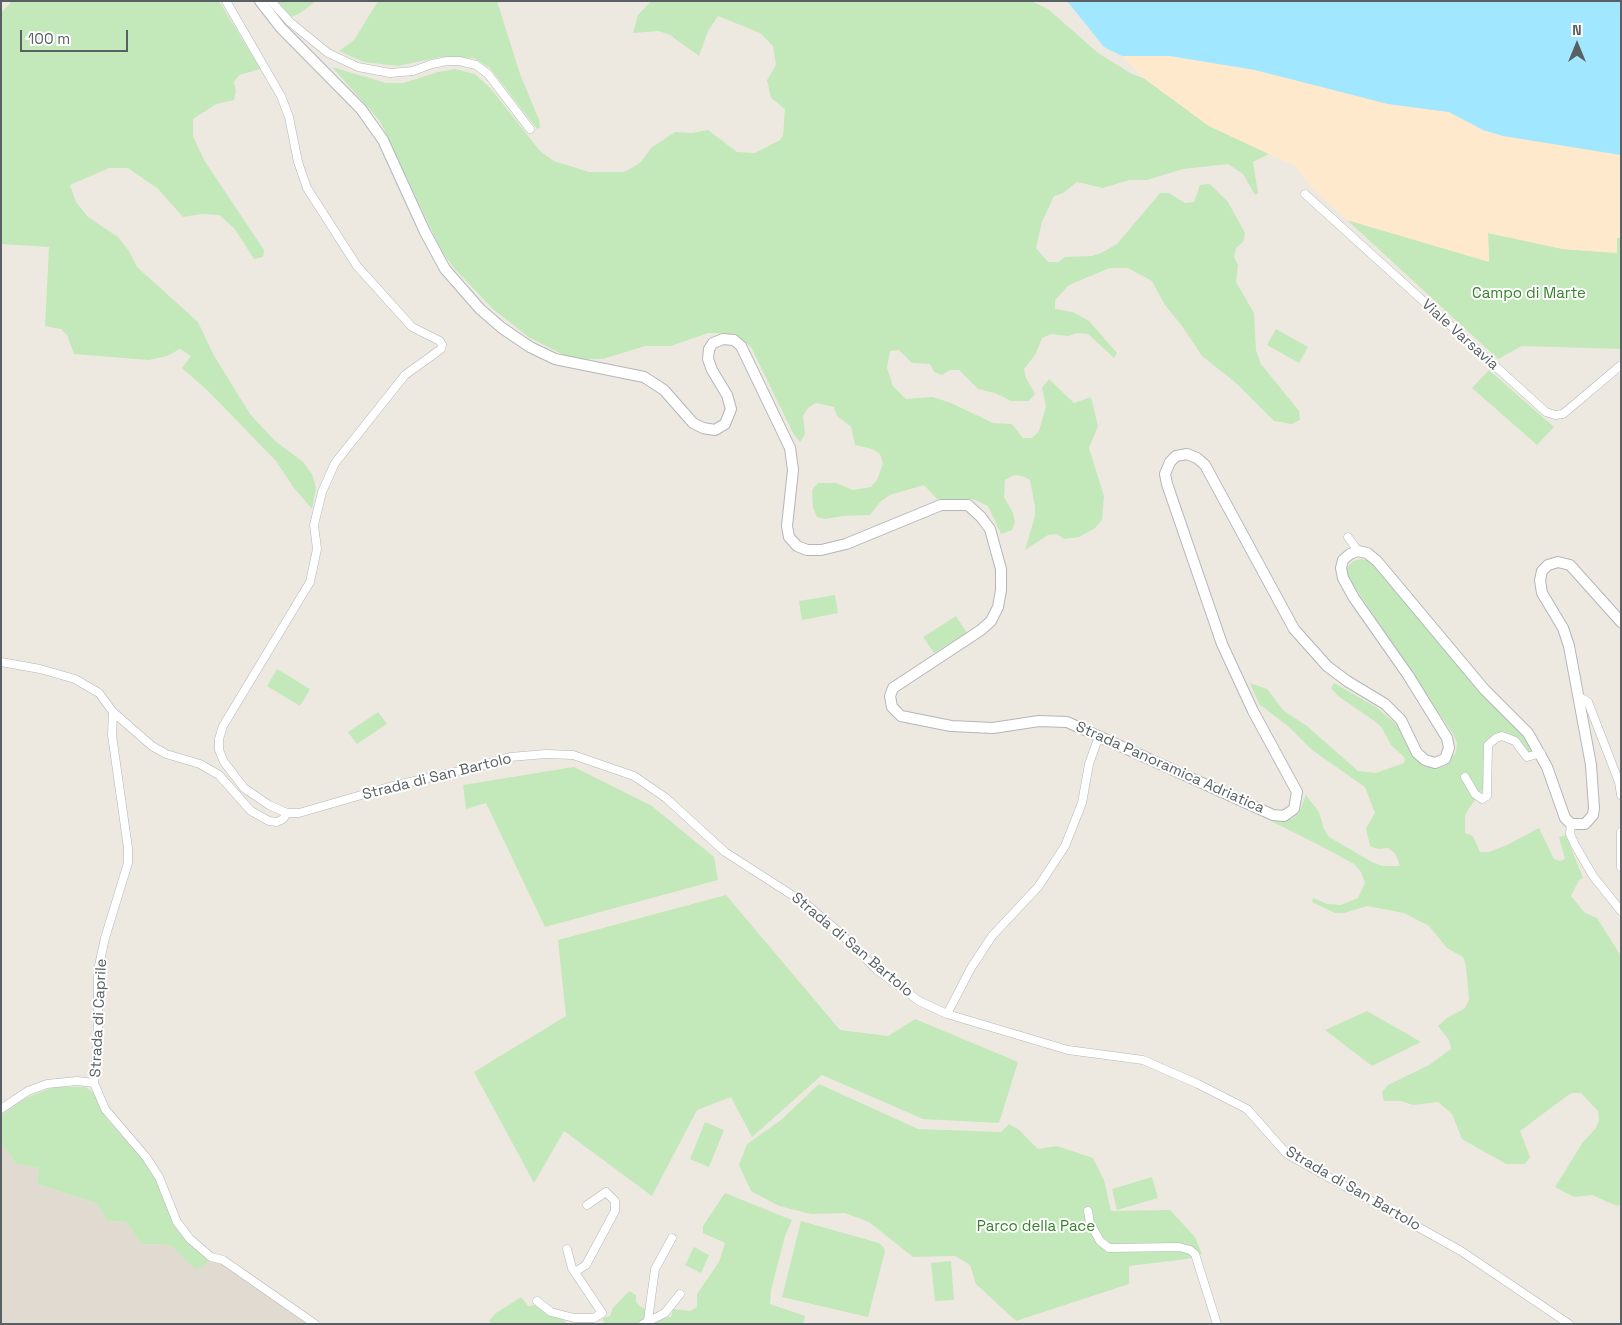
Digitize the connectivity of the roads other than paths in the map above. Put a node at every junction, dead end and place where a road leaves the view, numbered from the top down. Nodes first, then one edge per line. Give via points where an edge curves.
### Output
1 (226, 1) edge
2 (260, 1) edge
3 (271, 1) edge
4 (530, 129) dead end
5 (1305, 194) dead end
6 (1621, 365) edge
7 (1348, 537) dead end
8 (1358, 551) junction
9 (1621, 622) edge
10 (1, 662) edge
11 (1578, 696) junction
12 (113, 712) junction
13 (1099, 736) junction
14 (1541, 753) junction
15 (1465, 777) dead end
16 (1621, 795) edge
17 (287, 813) junction
18 (1571, 824) junction
19 (1621, 832) edge
20 (1621, 868) edge
21 (1621, 911) edge
22 (947, 1014) junction
23 (94, 1083) junction
24 (1, 1109) edge
25 (587, 1205) dead end
26 (1088, 1212) dead end
27 (672, 1238) dead end
28 (567, 1250) dead end
29 (575, 1272) junction
30 (680, 1294) dead end
31 (537, 1301) dead end
32 (598, 1320) edge
33 (646, 1322) edge
34 (1565, 1323) edge
35 (315, 1324) edge
36 (1217, 1324) edge

1 - 17 street via 281,96 307,188 357,266 412,327 442,345 405,375 335,463 322,492 314,525 317,549 310,582 223,726 219,750 224,762 244,788
2 - 13 street, Strada Panoramica Adriatica via 281,28 360,109 383,140 445,269 502,328 555,359 644,377 664,390 694,423 715,430 725,424 731,409 727,395 712,370 709,349 723,339 734,340 742,346 790,448 793,470 787,526 789,537 797,546 821,550 846,544 942,505 968,505 981,517 990,529 1001,569 998,607 991,621 981,630 892,688 892,708 901,716 951,726 993,728 1039,721 1067,722
3 - 4 street via 290,22 328,53 358,67 390,72 413,71 447,61 476,65 488,74
5 - 6 street, Viale Varsavia via 1546,412 1563,414
7 - 8 street
8 - 13 street, Strada Panoramica Adriatica via 1343,560 1343,578 1447,738 1449,748 1445,758 1435,763 1425,760 1401,720 1385,704 1347,681 1308,647 1294,629 1204,465 1187,454 1176,456 1170,462 1165,474 1167,484 1222,644 1253,711 1297,792 1294,808 1284,816 1273,815
8 - 14 street via 1377,561 1484,689 1528,733
9 - 11 street via 1570,565 1558,562 1542,571 1542,593 1563,628
10 - 12 street via 75,679 99,693
11 - 16 street via 1588,702
11 - 18 street via 1591,765 1594,808 1593,815 1585,824
12 - 17 street, Strada di San Bartolo via 152,746 166,754 200,764 219,775 242,804 258,816 277,822
12 - 23 street, Strada di Caprile via 112,735 128,863 98,970
13 - 22 street via 1089,764 1082,803 1065,846 1038,887 998,928 971,968
14 - 15 street via 1527,757 1515,741 1502,736 1488,745 1487,796 1482,799 1474,794
14 - 18 street via 1565,818
17 - 22 street, Strada di San Bartolo via 308,811 510,757 573,755 634,776 666,798 725,852 806,904 877,970 919,1001
18 - 21 street via 1572,839 1593,876
19 - 20 street
22 - 34 street, Strada di San Bartolo via 1068,1050 1143,1060 1198,1084 1247,1109 1287,1154 1461,1251
23 - 24 street via 47,1084 28,1091
23 - 35 street, Strada di Caprile via 105,1109 159,1177 177,1222 190,1239 211,1257 222,1260
25 - 29 street via 606,1192 615,1201 615,1210 586,1265
26 - 36 street via 1090,1223 1109,1248 1179,1248 1195,1254
27 - 33 street via 655,1269
28 - 29 street
29 - 32 street via 600,1308 602,1313
30 - 33 street via 665,1313
31 - 32 street via 551,1312

